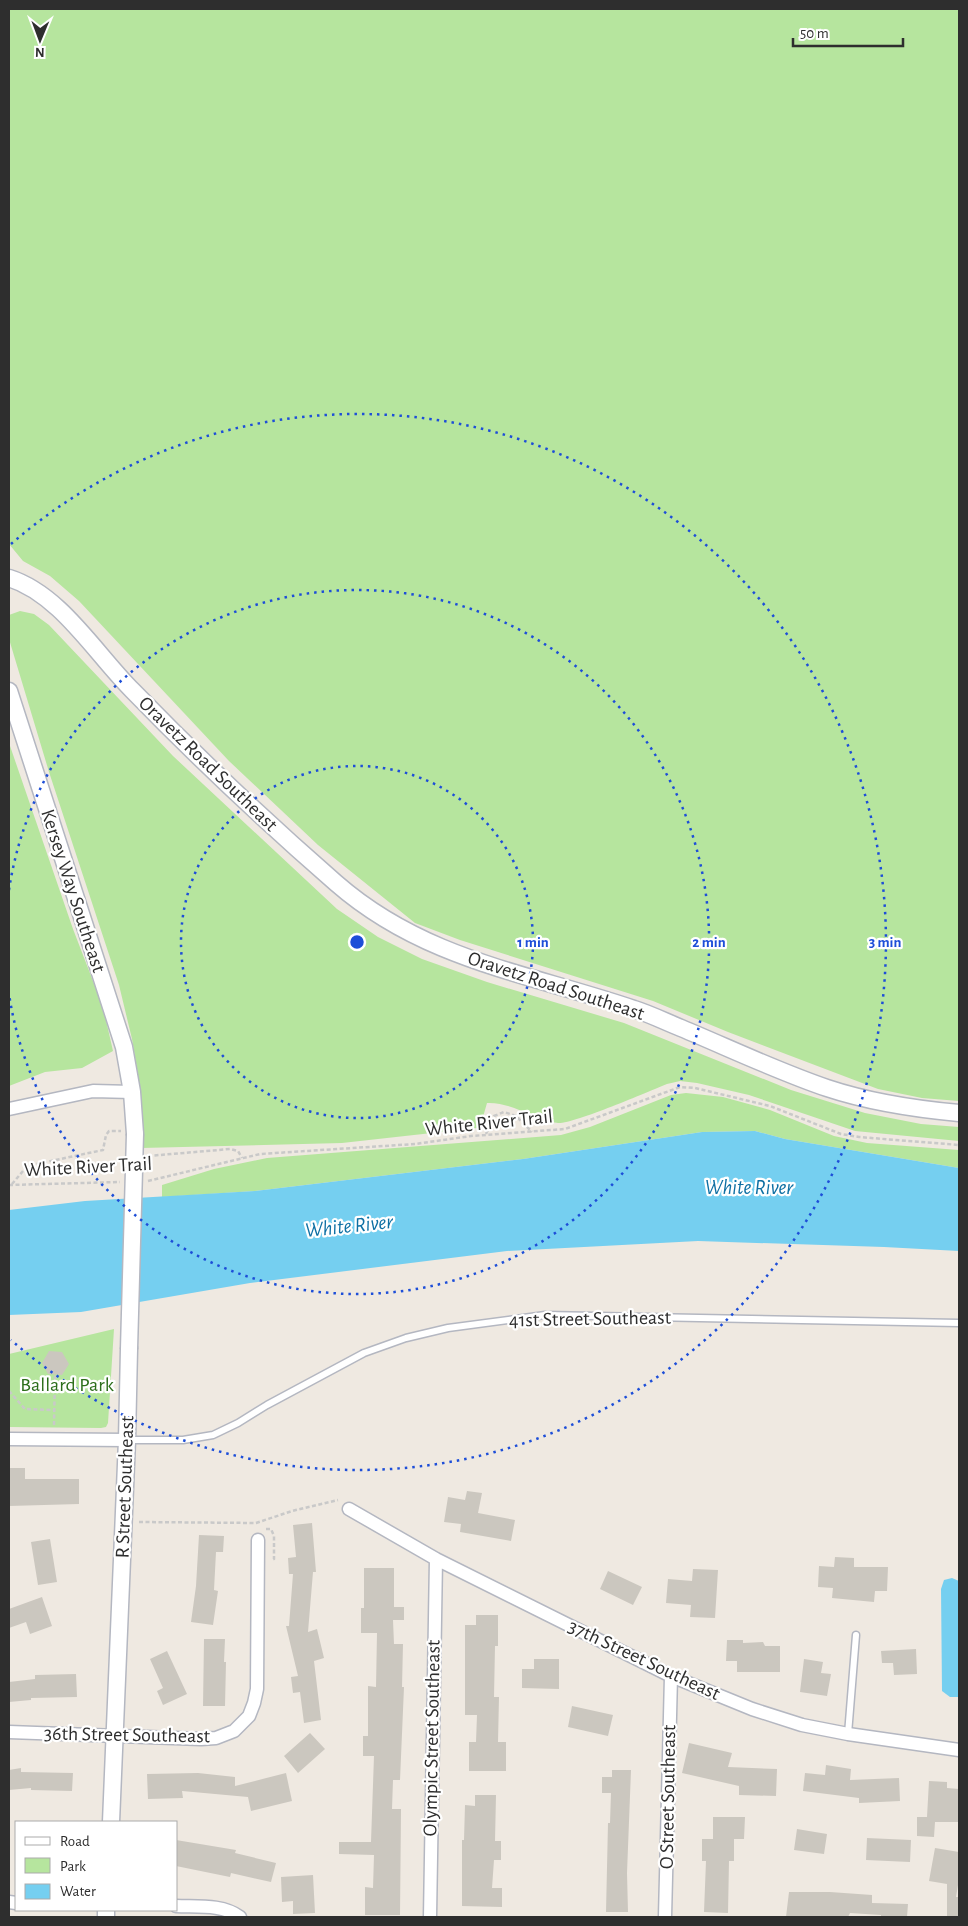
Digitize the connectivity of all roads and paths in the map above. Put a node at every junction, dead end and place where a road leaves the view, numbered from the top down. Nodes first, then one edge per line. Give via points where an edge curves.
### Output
1 (9, 578) edge
2 (9, 691) edge
3 (132, 1092) junction
4 (9, 1109) edge
5 (959, 1113) edge
6 (135, 1132) junction
7 (532, 1132) junction
8 (486, 1135) junction
9 (959, 1145) edge
10 (134, 1156) junction
11 (242, 1158) junction
12 (123, 1182) dead end
13 (142, 1182) dead end
14 (10, 1184) edge
15 (959, 1323) edge
16 (55, 1375) dead end
17 (9, 1391) edge
18 (54, 1410) junction
19 (9, 1439) edge
20 (54, 1439) junction
21 (127, 1440) junction
22 (349, 1509) joint
23 (124, 1522) junction
24 (258, 1540) dead end
25 (436, 1559) junction
26 (856, 1635) dead end
27 (671, 1676) junction
28 (9, 1732) edge
29 (848, 1734) junction
30 (116, 1735) junction
31 (959, 1750) edge
32 (111, 1821) edge
33 (178, 1906) edge
34 (240, 1917) edge
35 (430, 1917) edge
36 (665, 1917) edge

1 - 5 street, Oravetz Road Southeast via 47,599 131,689 295,846 372,912 402,930 463,957 636,1009 831,1089 902,1106
2 - 3 street, Kersey Way Southeast via 124,1047
3 - 4 street via 93,1091
3 - 6 street, R Street Southeast
6 - 10 street, R Street Southeast, bridge
6 - 14 path via 109,1131 103,1150 32,1165
7 - 8 path, White River Trail
7 - 8 path via 516,1116 504,1112 494,1116
7 - 9 path, White River Trail via 565,1129 670,1089 688,1087 770,1106 842,1134
8 - 11 path, White River Trail
10 - 11 path via 238,1150
10 - 21 street, R Street Southeast, bridge
11 - 13 path, White River Trail
12 - 14 path, White River Trail
15 - 21 lane, 41st Street Southeast via 545,1315 492,1321 414,1336 364,1353 213,1435 183,1440
16 - 18 path
17 - 18 path via 25,1408
18 - 20 path
19 - 20 street
20 - 21 street
21 - 23 street, R Street Southeast
22 - 23 path via 342,1499 256,1523
22 - 25 street, 37th Street Southeast
23 - 30 street, R Street Southeast
24 - 30 street, 36th Street Southeast via 257,1689 249,1716 229,1733 208,1739
25 - 27 street, 37th Street Southeast
25 - 35 street, Olympic Street Southeast
26 - 29 lane
27 - 29 street, 37th Street Southeast via 752,1709 802,1725
27 - 36 street, O Street Southeast
28 - 30 street, 36th Street Southeast
29 - 31 street, 37th Street Southeast
30 - 32 street, R Street Southeast
33 - 34 street via 220,1908

